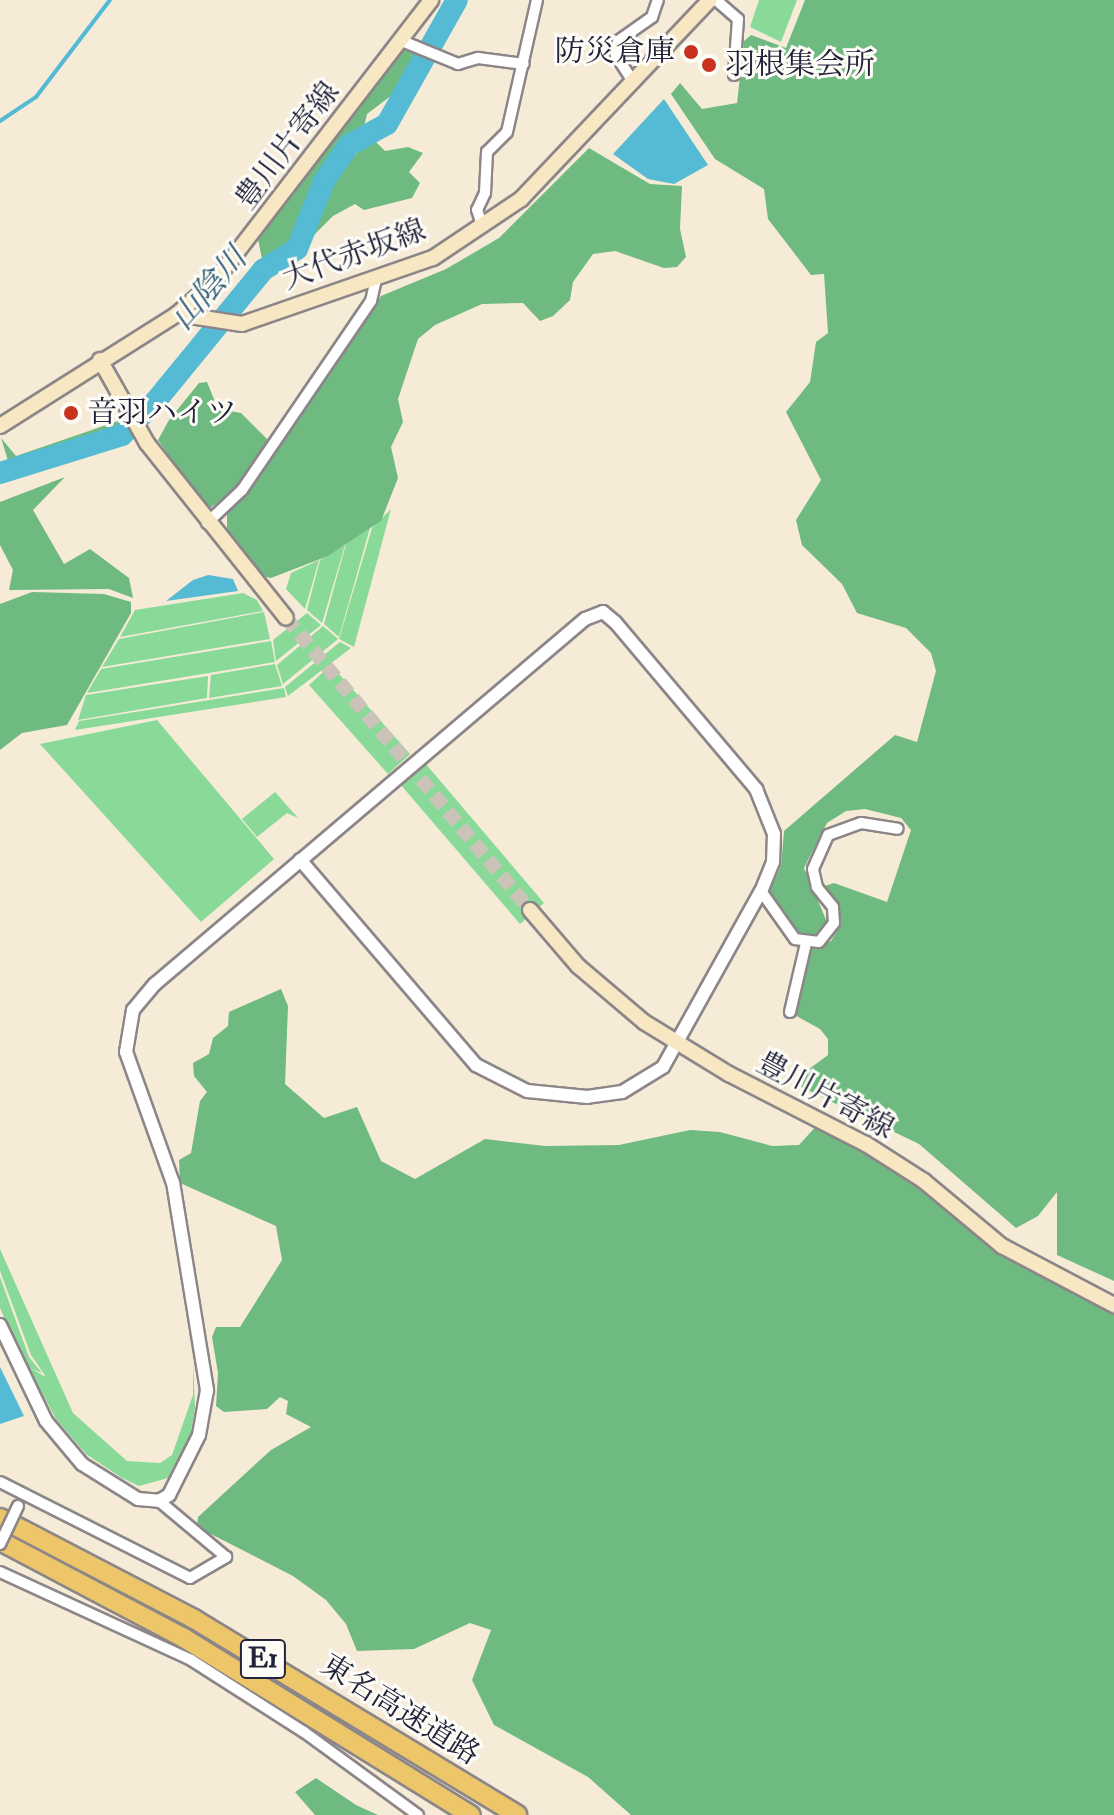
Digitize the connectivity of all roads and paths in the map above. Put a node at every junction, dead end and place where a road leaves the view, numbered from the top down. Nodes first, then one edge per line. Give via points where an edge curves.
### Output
1 (431, 0) edge
2 (537, 0) edge
3 (658, 0) edge
4 (713, 0) edge
5 (402, 41) junction
6 (524, 64) junction
7 (734, 75) dead end
8 (632, 80) junction
9 (482, 225) junction
10 (376, 280) junction
11 (182, 317) junction
12 (100, 360) junction
13 (0, 426) edge
14 (207, 523) junction
15 (286, 618) tunnel mouth
16 (898, 829) dead end
17 (300, 860) junction
18 (761, 891) junction
19 (530, 910) tunnel mouth
20 (806, 943) junction
21 (790, 1012) dead end
22 (679, 1043) junction
23 (1114, 1305) edge
24 (0, 1325) edge
25 (0, 1482) edge
26 (25, 1492) junction
27 (159, 1501) junction
28 (0, 1518) edge
29 (0, 1543) edge
30 (0, 1572) edge
31 (418, 1815) edge
32 (471, 1815) edge
33 (517, 1815) edge

1 - 5 main road, 豊川片寄線
2 - 6 street
3 - 8 street via 652,17 618,41 616,55
4 - 7 street via 738,19
4 - 8 main road, 大代赤坂線
5 - 6 street via 458,64 478,58
5 - 11 main road, 豊川片寄線 via 248,242
6 - 9 street via 507,132 487,152 485,193 477,210
8 - 9 main road, 大代赤坂線 via 521,199
9 - 10 main road, 大代赤坂線 via 433,258
10 - 11 main road, 大代赤坂線 via 242,324
10 - 14 street via 371,301 242,490
11 - 12 main road
12 - 13 main road
12 - 14 main road
14 - 15 main road
16 - 20 street via 861,823 828,835 813,869 817,887 833,907 834,923 819,942
17 - 18 street via 585,619 603,612 767,808 775,849
17 - 22 street via 461,1052 510,1085 566,1098 622,1092 651,1079
17 - 27 street via 141,996 128,1024 130,1067 173,1183 207,1390 199,1435 169,1495
18 - 20 street via 795,939
18 - 22 street
19 - 22 main road, 豊川片寄線 via 612,997
20 - 21 street
22 - 23 main road, 豊川片寄線 via 866,1144 924,1181 1002,1246
24 - 27 street via 46,1421 69,1450 109,1483 138,1499
25 - 26 street
26 - 27 street via 190,1578 226,1557
26 - 29 street, bridge
28 - 33 highway, 東名高速道路 / E1 via 207,1626
29 - 32 highway, 東名高速道路 / E1 via 209,1653
30 - 31 street via 191,1660 304,1732

